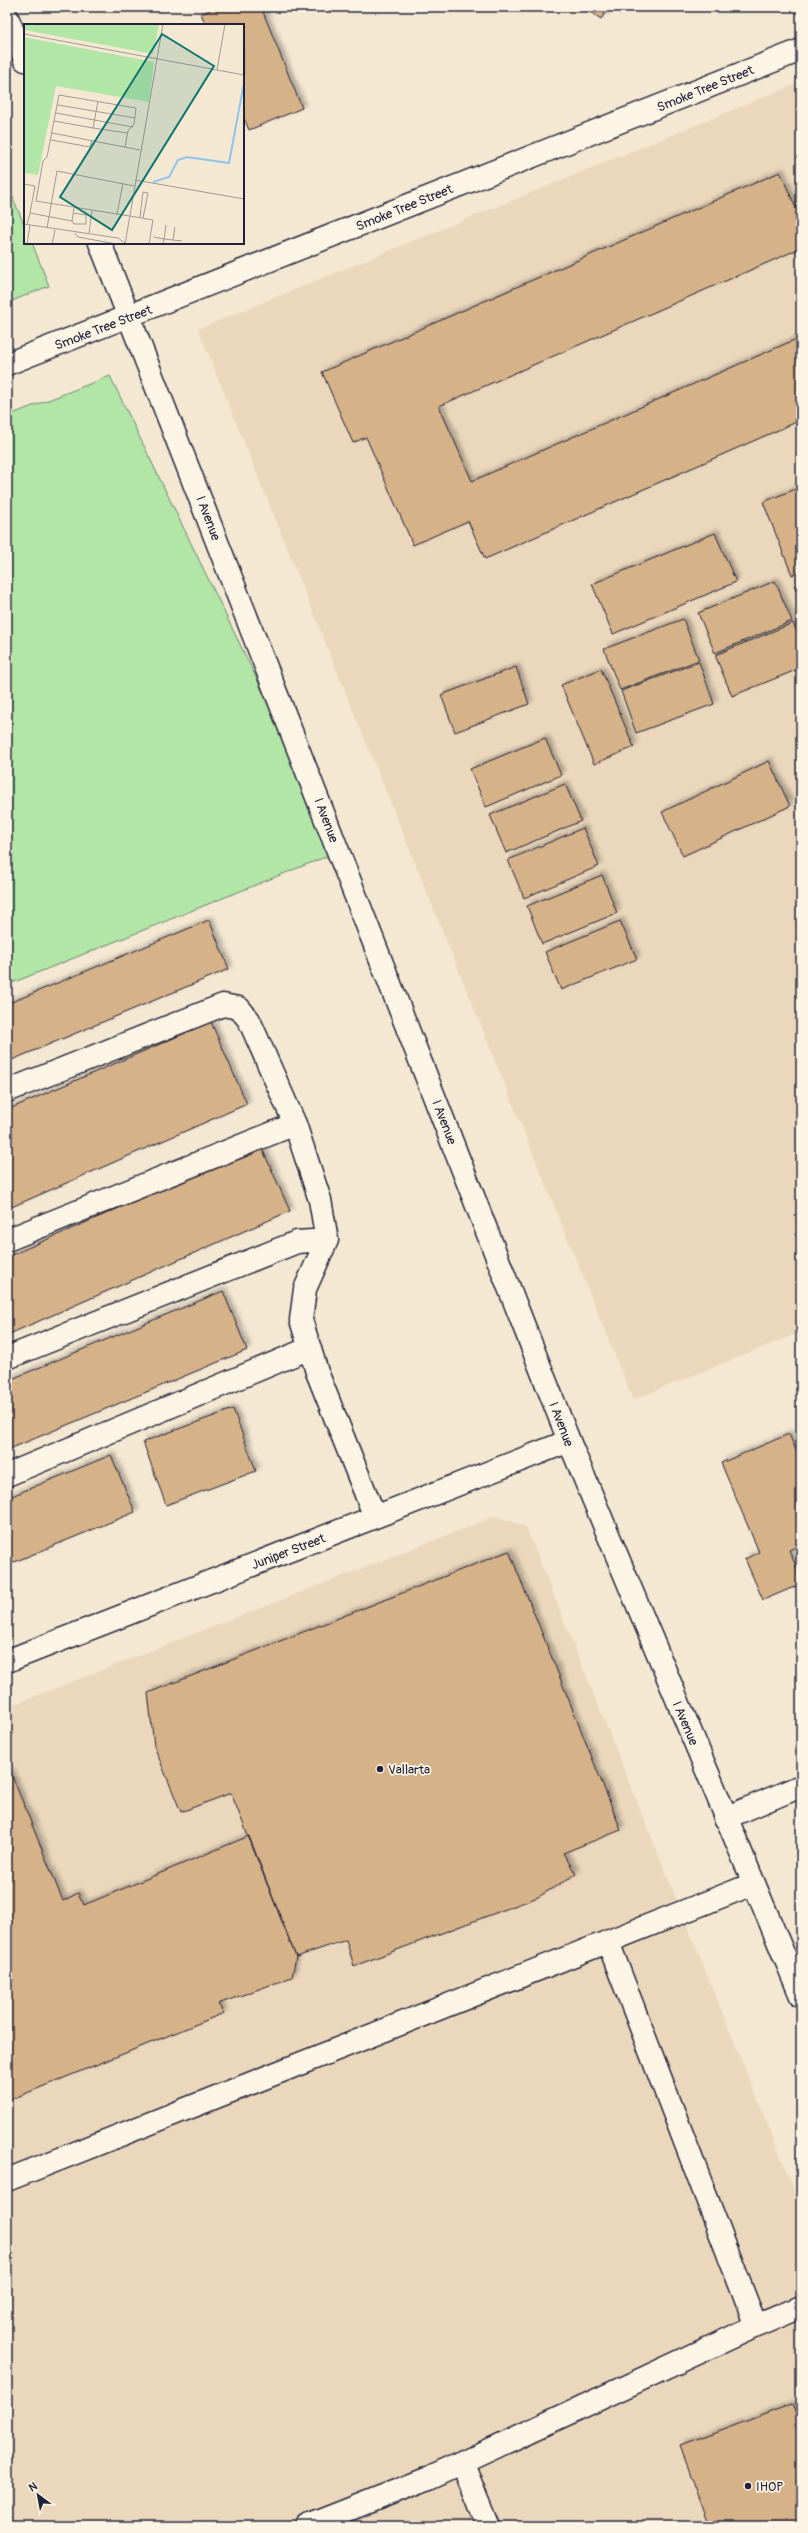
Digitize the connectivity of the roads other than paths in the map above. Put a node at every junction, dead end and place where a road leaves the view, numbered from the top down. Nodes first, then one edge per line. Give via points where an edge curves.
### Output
1 (7, 17) edge
2 (801, 50) edge
3 (24, 58) edge
4 (100, 244) edge
5 (130, 316) junction
6 (7, 364) edge
7 (7, 1091) edge
8 (295, 1124) junction
9 (7, 1240) edge
10 (327, 1240) junction
11 (310, 1348) junction
12 (7, 1358) edge
13 (569, 1441) junction
14 (7, 1475) edge
15 (375, 1517) junction
16 (7, 1661) edge
17 (801, 1786) edge
18 (725, 1818) junction
19 (753, 1884) junction
20 (608, 1942) junction
21 (801, 1996) edge
22 (7, 2180) edge
23 (801, 2307) edge
24 (756, 2326) junction
25 (462, 2462) junction
26 (307, 2526) edge
27 (488, 2526) edge

1 - 3 main road
2 - 5 main road, Smoke Tree Street
4 - 5 main road, I Avenue
5 - 6 main road, Smoke Tree Street
5 - 13 main road, I Avenue
7 - 8 main road via 223,1005 239,1008 249,1020
8 - 9 main road
8 - 10 main road via 320,1200
10 - 11 main road via 305,1289 301,1320
10 - 12 main road via 296,1242
11 - 14 main road
11 - 15 main road
13 - 15 main road, Juniper Street
13 - 18 main road, I Avenue
15 - 16 main road, Juniper Street
17 - 18 main road
18 - 19 main road, I Avenue
19 - 20 main road
19 - 21 main road, I Avenue
20 - 22 main road
20 - 24 main road
23 - 24 main road
24 - 25 main road
25 - 26 main road
25 - 27 main road

